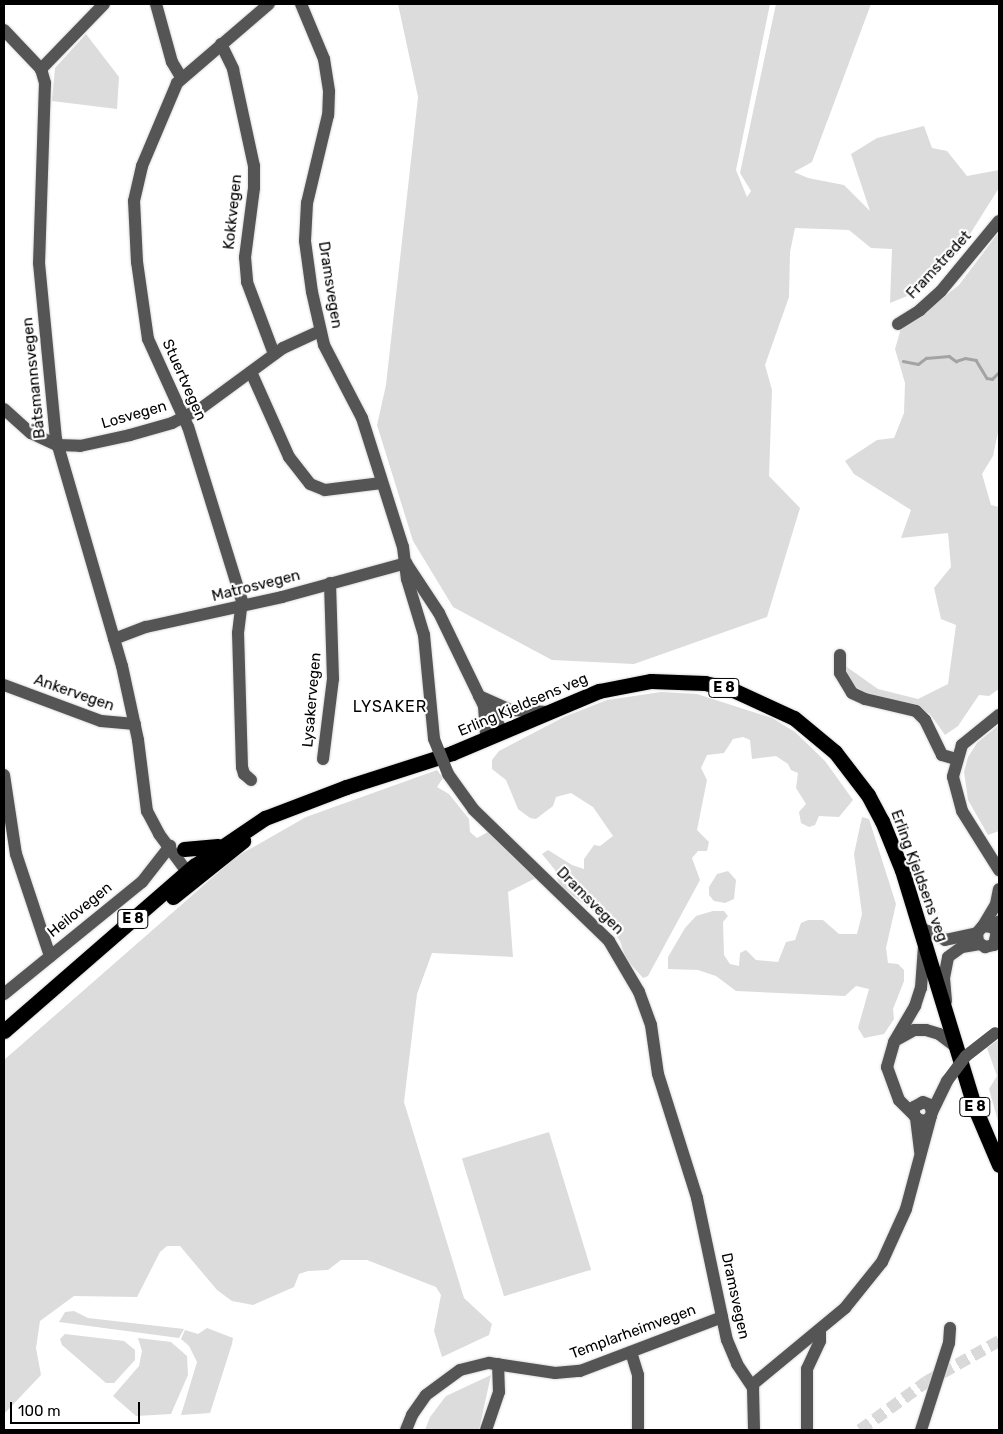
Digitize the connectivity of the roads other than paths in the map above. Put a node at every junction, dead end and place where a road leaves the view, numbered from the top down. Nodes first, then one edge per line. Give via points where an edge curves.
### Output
1 (104, 4) edge
2 (156, 4) edge
3 (269, 4) edge
4 (301, 4) edge
5 (4, 30) edge
6 (221, 44) junction
7 (41, 69) junction
8 (181, 77) junction
9 (999, 222) edge
10 (898, 324) dead end
11 (320, 331) junction
12 (274, 354) junction
13 (251, 372) junction
14 (4, 409) edge
15 (184, 418) junction
16 (57, 445) junction
17 (382, 483) junction
18 (406, 564) junction
19 (330, 583) junction
20 (241, 607) junction
21 (114, 639) junction
22 (840, 655) dead end
23 (4, 684) edge
24 (481, 701) junction
25 (547, 712) junction
26 (999, 715) edge
27 (135, 724) junction
28 (502, 732) junction
29 (486, 738) junction
30 (323, 759) dead end
31 (956, 759) junction
32 (4, 775) edge
33 (251, 780) dead end
34 (304, 804) junction
35 (219, 846) junction
36 (177, 847) junction
37 (999, 870) edge
38 (193, 871) junction
39 (999, 889) edge
40 (998, 930) edge
41 (923, 934) junction
42 (986, 941) edge
43 (50, 956) junction
44 (4, 994) edge
45 (948, 1018) junction
46 (4, 1031) edge
47 (997, 1031) edge
48 (894, 1042) junction
49 (956, 1046) junction
50 (946, 1083) junction
51 (895, 1089) junction
52 (922, 1102) junction
53 (932, 1114) junction
54 (915, 1116) junction
55 (921, 1158) junction
56 (999, 1165) edge
57 (722, 1317) junction
58 (950, 1328) dead end
59 (820, 1330) junction
60 (631, 1352) junction
61 (498, 1364) junction
62 (752, 1385) junction
63 (406, 1430) edge
64 (486, 1430) edge
65 (638, 1430) edge
66 (754, 1430) edge
67 (807, 1430) edge
68 (921, 1430) edge

1 - 7 street
2 - 8 street via 172,62
3 - 6 street, Stuertvegen
4 - 11 street, Dramsvegen via 320,46 329,82 328,115 308,190 305,229
5 - 7 street
6 - 8 street, Stuertvegen
6 - 12 street, Kokkvegen via 233,69 254,166 245,257 247,282
7 - 16 street, Båtsmannsvegen via 45,84 39,263
8 - 15 street, Stuertvegen via 172,90 142,166 134,213 148,339
9 - 10 street, Framstredet via 940,291 920,310
11 - 12 street, Losvegen
11 - 17 street, Dramsvegen via 327,353 362,418
12 - 13 street, Losvegen
13 - 15 street, Losvegen
13 - 17 street via 289,457 310,484 325,490
14 - 16 street, Losvegen via 31,433
15 - 16 street, Losvegen via 94,444
15 - 20 street, Stuertvegen via 238,587
16 - 21 street, Båtsmannsvegen via 72,482
17 - 18 street, Dramsvegen
18 - 19 street, Matrosvegen
18 - 24 street, Dramsvegen via 439,613
18 - 57 street, Dramsvegen, bridge via 410,594 424,635 434,739 454,787 609,941 629,971 651,1025 658,1074 698,1198
19 - 20 street, Matrosvegen
19 - 30 street, Lysakervegen via 333,679
20 - 21 street, Matrosvegen via 146,627
20 - 33 street, Stuertvegen via 238,632 242,767
21 - 27 street, Båtsmannsvegen
22 - 31 street via 840,673 852,693 916,711 925,720 942,755
23 - 27 street, Ankervegen via 101,721
24 - 25 street via 511,710
24 - 28 street, Dramsvegen via 491,710
24 - 29 street, Dramsvegen
25 - 28 highway, Erling Kjeldsens veg / E 8
25 - 41 highway, Erling Kjeldsens veg / E 8 via 599,691 651,682 705,683 776,707 815,733 868,795 882,821
26 - 31 street via 968,738
27 - 36 street, Båtsmannsvegen via 147,811 159,834
28 - 29 highway, Erling Kjeldsens veg / E 8
29 - 34 highway, Erling Kjeldsens veg / E 8
31 - 37 street via 953,776 956,798
32 - 43 street via 16,854
34 - 35 highway, Erling Kjeldsens veg / E 8 via 265,818
34 - 38 highway, Erling Kjeldsens veg / E 8
35 - 36 highway, E 8
35 - 38 highway, Erling Kjeldsens veg / E 8
36 - 38 street, Båtsmannsvegen
36 - 43 street, Heilovegen via 142,882
38 - 46 highway, Erling Kjeldsens veg / E 8
39 - 42 street
40 - 42 street via 992,926
41 - 42 street via 945,940
41 - 45 highway, Erling Kjeldsens veg / E 8
41 - 48 street via 921,988 915,1006
42 - 45 street via 962,947 947,961 944,978
43 - 44 street, Heilovegen
45 - 49 highway, Erling Kjeldsens veg / E 8
47 - 50 street, bridge via 966,1056
48 - 49 street via 908,1032 926,1030 939,1034
48 - 51 street via 887,1067
49 - 56 highway, Erling Kjeldsens veg / E 8 via 974,1106
50 - 52 street
50 - 53 street
51 - 52 street
51 - 54 street via 899,1100
52 - 53 street via 930,1105
52 - 54 street via 914,1107
53 - 54 street via 922,1121
53 - 55 street
54 - 55 street
55 - 59 street via 911,1194 888,1251 854,1299
57 - 60 street, Templarheimvegen
57 - 62 street, Dramsvegen via 731,1353
58 - 68 street via 950,1344
59 - 62 street
59 - 67 street via 820,1342 807,1368
60 - 61 street, Templarheimvegen via 580,1371 560,1374
60 - 65 street via 638,1375
61 - 63 street, Templarheimvegen via 468,1367 441,1381 420,1403
61 - 64 street via 498,1402
62 - 66 street, Dramsvegen via 755,1396

